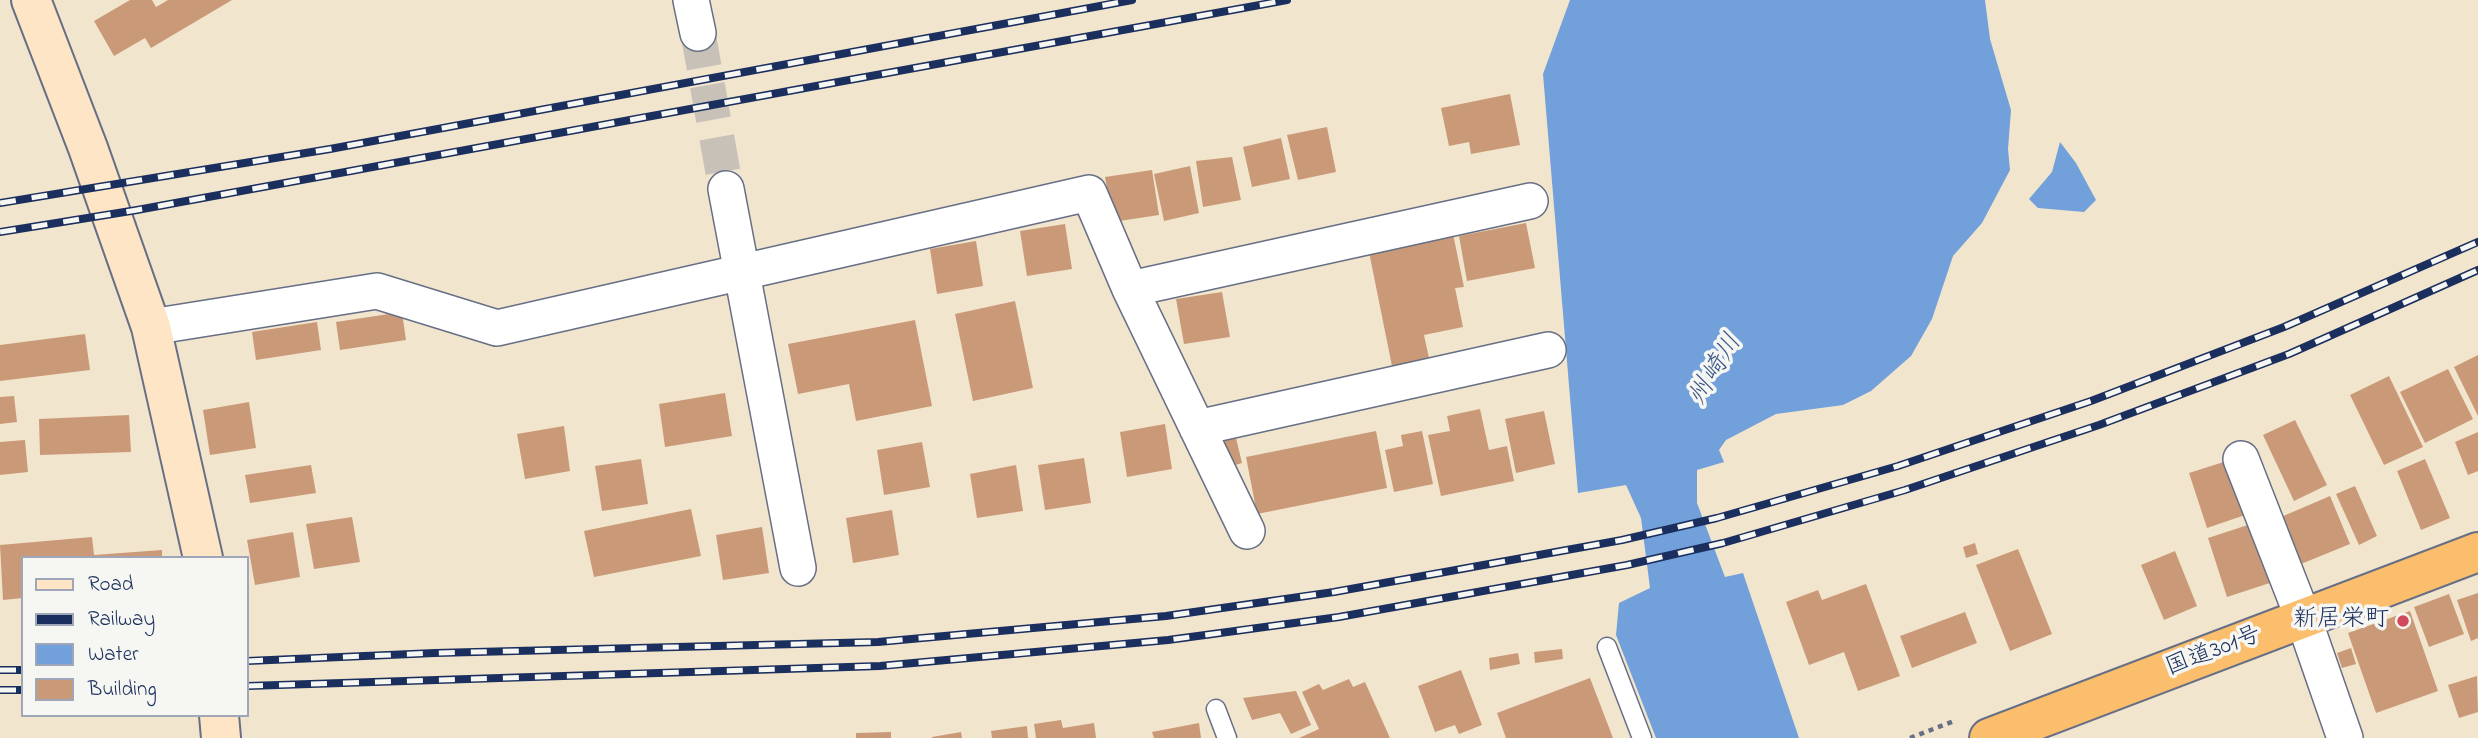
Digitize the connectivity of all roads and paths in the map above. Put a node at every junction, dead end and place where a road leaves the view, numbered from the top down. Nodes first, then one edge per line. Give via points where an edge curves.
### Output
1 (31, 0) edge
2 (726, 189) tunnel mouth
3 (1530, 201) dead end
4 (741, 274) junction
5 (1130, 289) junction
6 (151, 327) junction
7 (1548, 350) dead end
8 (1197, 428) junction
9 (2241, 459) dead end
10 (1247, 531) dead end
11 (2478, 552) edge
12 (203, 556) edge
13 (798, 568) dead end
14 (2304, 620) junction
15 (1607, 646) dead end
16 (1216, 709) dead end
17 (219, 717) edge
18 (221, 738) edge
19 (1227, 738) edge
20 (1642, 738) edge
21 (1989, 738) edge
22 (2345, 738) edge

1 - 6 street
2 - 4 street
3 - 5 street
4 - 5 street via 1089,193
4 - 6 street via 497,328 377,290
4 - 13 street
5 - 8 street
6 - 12 street
7 - 8 street
8 - 10 street
9 - 14 street
11 - 14 highway, 国道301号
14 - 21 highway, 国道301号
14 - 22 street
15 - 20 lane
16 - 19 lane
17 - 18 street

